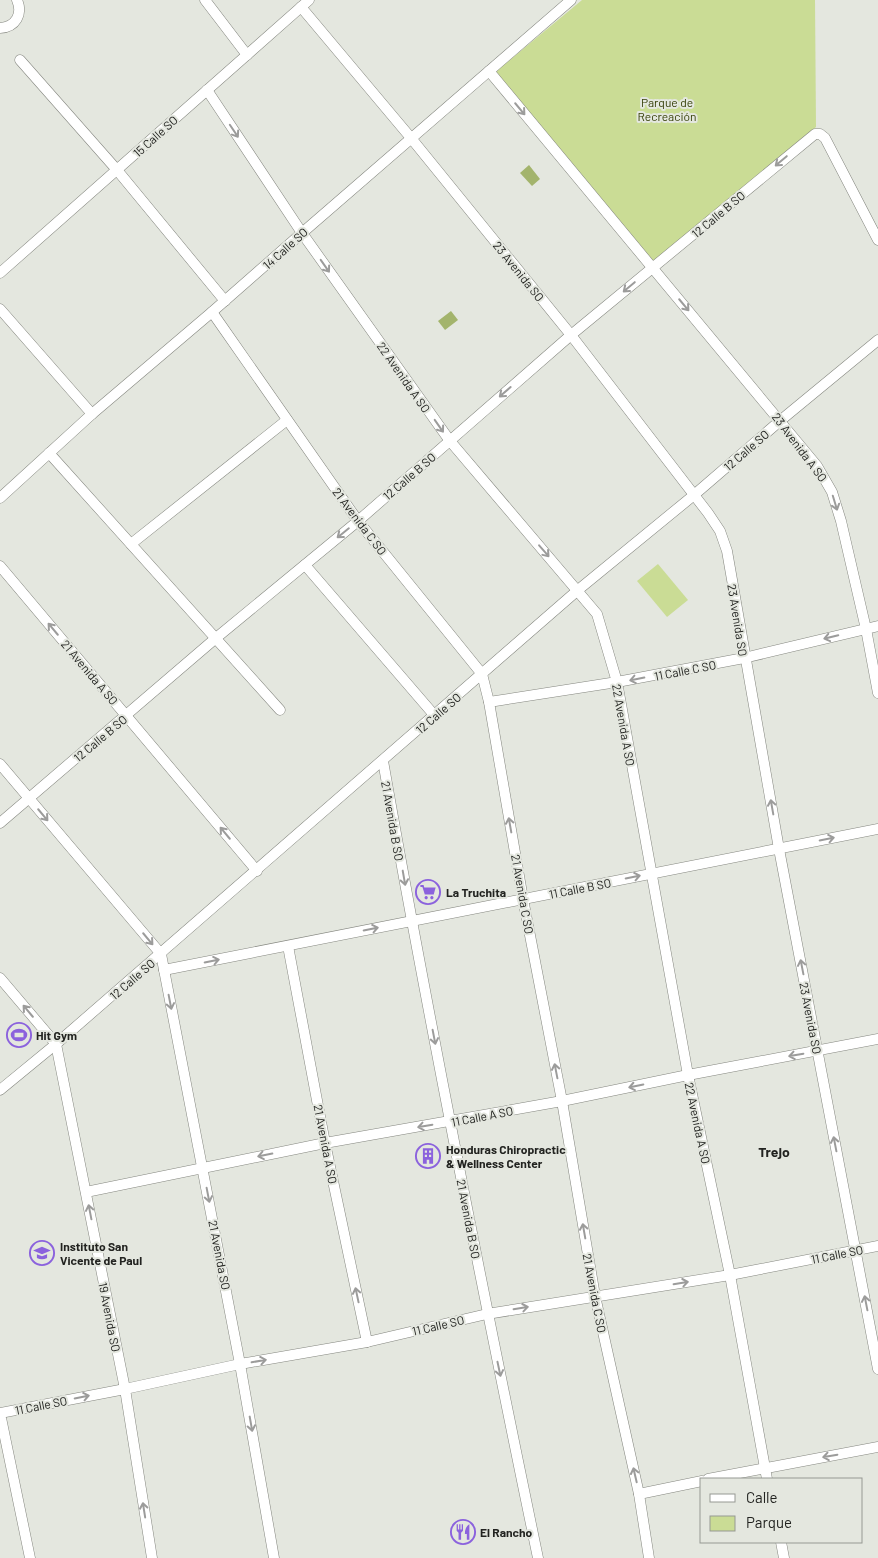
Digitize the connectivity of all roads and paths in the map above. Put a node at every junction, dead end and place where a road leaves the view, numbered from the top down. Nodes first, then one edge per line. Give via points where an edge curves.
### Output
1 (17, 0) edge
2 (205, 0) edge
3 (309, 0) edge
4 (571, 0) edge
5 (300, 7) junction
6 (0, 28) edge
7 (247, 55) junction
8 (20, 60) dead end
9 (489, 71) junction
10 (207, 90) junction
11 (411, 138) junction
12 (117, 170) junction
13 (302, 233) junction
14 (878, 240) edge
15 (652, 268) junction
16 (0, 272) edge
17 (225, 301) junction
18 (0, 309) edge
19 (212, 312) junction
20 (571, 335) junction
21 (878, 340) edge
22 (92, 414) junction
23 (286, 420) junction
24 (781, 420) junction
25 (450, 441) junction
26 (49, 453) junction
27 (694, 496) junction
28 (0, 498) edge
29 (358, 521) junction
30 (131, 544) junction
31 (305, 565) junction
32 (0, 566) edge
33 (578, 590) junction
34 (878, 626) edge
35 (866, 629) junction
36 (216, 638) junction
37 (744, 658) junction
38 (482, 674) junction
39 (617, 682) junction
40 (878, 694) edge
41 (489, 702) junction
42 (280, 710) dead end
43 (127, 716) junction
44 (434, 716) junction
45 (383, 761) junction
46 (0, 764) edge
47 (29, 798) junction
48 (0, 823) edge
49 (878, 829) edge
50 (779, 849) junction
51 (257, 870) junction
52 (651, 874) junction
53 (523, 899) junction
54 (411, 921) junction
55 (288, 946) junction
56 (160, 954) junction
57 (164, 970) junction
58 (0, 978) edge
59 (878, 1040) edge
60 (56, 1044) junction
61 (818, 1051) junction
62 (688, 1075) junction
63 (0, 1090) edge
64 (562, 1101) junction
65 (451, 1122) junction
66 (325, 1144) junction
67 (203, 1168) junction
68 (86, 1192) junction
69 (878, 1246) edge
70 (856, 1250) junction
71 (730, 1275) junction
72 (595, 1296) junction
73 (487, 1314) junction
74 (367, 1342) junction
75 (240, 1364) junction
76 (878, 1368) edge
77 (125, 1389) junction
78 (0, 1413) edge
79 (878, 1447) edge
80 (764, 1467) junction
81 (713, 1478) edge
82 (767, 1478) edge
83 (700, 1481) edge
84 (639, 1494) junction
85 (781, 1543) edge
86 (30, 1558) edge
87 (152, 1558) edge
88 (274, 1558) edge
89 (538, 1558) edge
90 (649, 1558) edge
91 (784, 1558) edge

1 - 6 street via 20,13 17,19 6,28
2 - 7 street
3 - 5 street, 15 Calle SO
4 - 9 street, 14 Calle SO
5 - 7 street, 15 Calle SO
5 - 11 street, 23 Avenida SO
7 - 10 street, 15 Calle SO
8 - 12 street
9 - 11 street, 14 Calle SO
9 -> 15 street, 23 Avenida A SO
10 - 12 street, 15 Calle SO
10 -> 13 street, 22 Avenida A SO
11 - 13 street, 14 Calle SO
11 - 20 street, 23 Avenida SO
12 - 16 street, 15 Calle SO
12 - 17 street
13 - 17 street, 14 Calle SO
13 -> 25 street, 22 Avenida A SO
14 -> 15 street, 12 Calle B SO via 825,138 814,134
15 -> 20 street, 12 Calle B SO
15 -> 24 street, 23 Avenida A SO
17 - 19 street, 14 Calle SO
18 - 22 street
19 - 22 street, 14 Calle SO
19 - 23 street, 21 Avenida C SO
20 -> 25 street, 12 Calle B SO
20 - 27 street, 23 Avenida SO
21 - 24 street, 12 Calle SO
22 - 26 street, 14 Calle SO
23 - 29 street, 21 Avenida C SO
23 - 30 street
24 - 27 street, 12 Calle SO
24 -> 35 street, 23 Avenida A SO via 817,466 832,492
25 - 29 street, 12 Calle B SO
25 -> 33 street, 22 Avenida A SO
26 - 28 street, 14 Calle SO
26 - 30 street
27 - 33 street, 12 Calle SO
27 - 37 street, 23 Avenida SO via 720,531
29 -> 31 street, 12 Calle B SO
29 - 38 street, 21 Avenida C SO
30 - 36 street
31 - 36 street, 12 Calle B SO
31 - 44 street
43 -> 32 street, 21 Avenida A SO
33 - 38 street, 12 Calle SO
33 - 39 street, 22 Avenida A SO via 597,614
34 - 35 street, 11 Calle C SO
35 -> 37 street, 11 Calle C SO
35 - 40 street, 23 Avenida A SO
36 - 42 street
36 - 43 street, 12 Calle B SO
37 -> 39 street, 11 Calle C SO
50 -> 37 street, 23 Avenida SO
38 - 41 street, 21 Avenida C SO
38 - 44 street, 12 Calle SO
39 - 41 street, 11 Calle C SO
39 - 52 street, 22 Avenida A SO
53 -> 41 street, 21 Avenida C SO
43 - 47 street, 12 Calle B SO
51 -> 43 street, 21 Avenida A SO
44 - 45 street, 12 Calle SO
45 - 51 street, 12 Calle SO
45 -> 54 street, 21 Avenida B SO
46 - 47 street
47 - 48 street, 12 Calle B SO
47 -> 56 street
50 -> 49 street, 11 Calle B SO
50 - 52 street, 11 Calle B SO
61 -> 50 street, 23 Avenida SO
51 - 56 street, 12 Calle SO
53 -> 52 street, 11 Calle B SO
52 - 62 street, 22 Avenida A SO
53 - 54 street, 11 Calle B SO
64 -> 53 street, 21 Avenida C SO
55 -> 54 street, 11 Calle B SO
54 -> 65 street, 21 Avenida B SO
57 -> 55 street, 11 Calle B SO
55 - 66 street, 21 Avenida A SO
56 - 57 street, 21 Avenida SO
56 - 60 street, 12 Calle SO
57 -> 67 street, 21 Avenida SO
60 -> 58 street, 19 Avenida SO
59 - 61 street, 11 Calle A SO
60 - 63 street, 12 Calle SO
60 - 68 street, 19 Avenida SO
61 -> 62 street, 11 Calle A SO
70 -> 61 street, 23 Avenida SO
62 -> 64 street, 11 Calle A SO
62 - 71 street, 22 Avenida A SO
64 - 65 street, 11 Calle A SO
72 -> 64 street, 21 Avenida C SO
65 -> 66 street, 11 Calle A SO
65 - 73 street, 21 Avenida B SO
66 -> 67 street, 11 Calle A SO
74 -> 66 street, 21 Avenida A SO
67 - 68 street, 11 Calle A SO
67 -> 75 street, 21 Avenida SO
77 -> 68 street, 19 Avenida SO
69 - 70 street, 11 Calle SO
70 - 71 street, 11 Calle SO
76 -> 70 street, 23 Avenida SO
72 -> 71 street, 11 Calle SO
71 - 80 street, 22 Avenida A SO
73 -> 72 street, 11 Calle SO
84 -> 72 street, 21 Avenida C SO
73 - 74 street, 11 Calle SO
73 -> 89 street, 21 Avenida B SO
75 -> 74 street, 11 Calle SO
75 - 77 street, 11 Calle SO
75 -> 88 street, 21 Avenida SO
78 -> 77 street, 11 Calle SO
87 -> 77 street, 19 Avenida SO
78 - 86 street
79 -> 80 street
80 - 81 street
80 - 82 street, 22 Avenida A SO
83 - 84 street
84 - 90 street, 21 Avenida C SO
85 - 91 street

